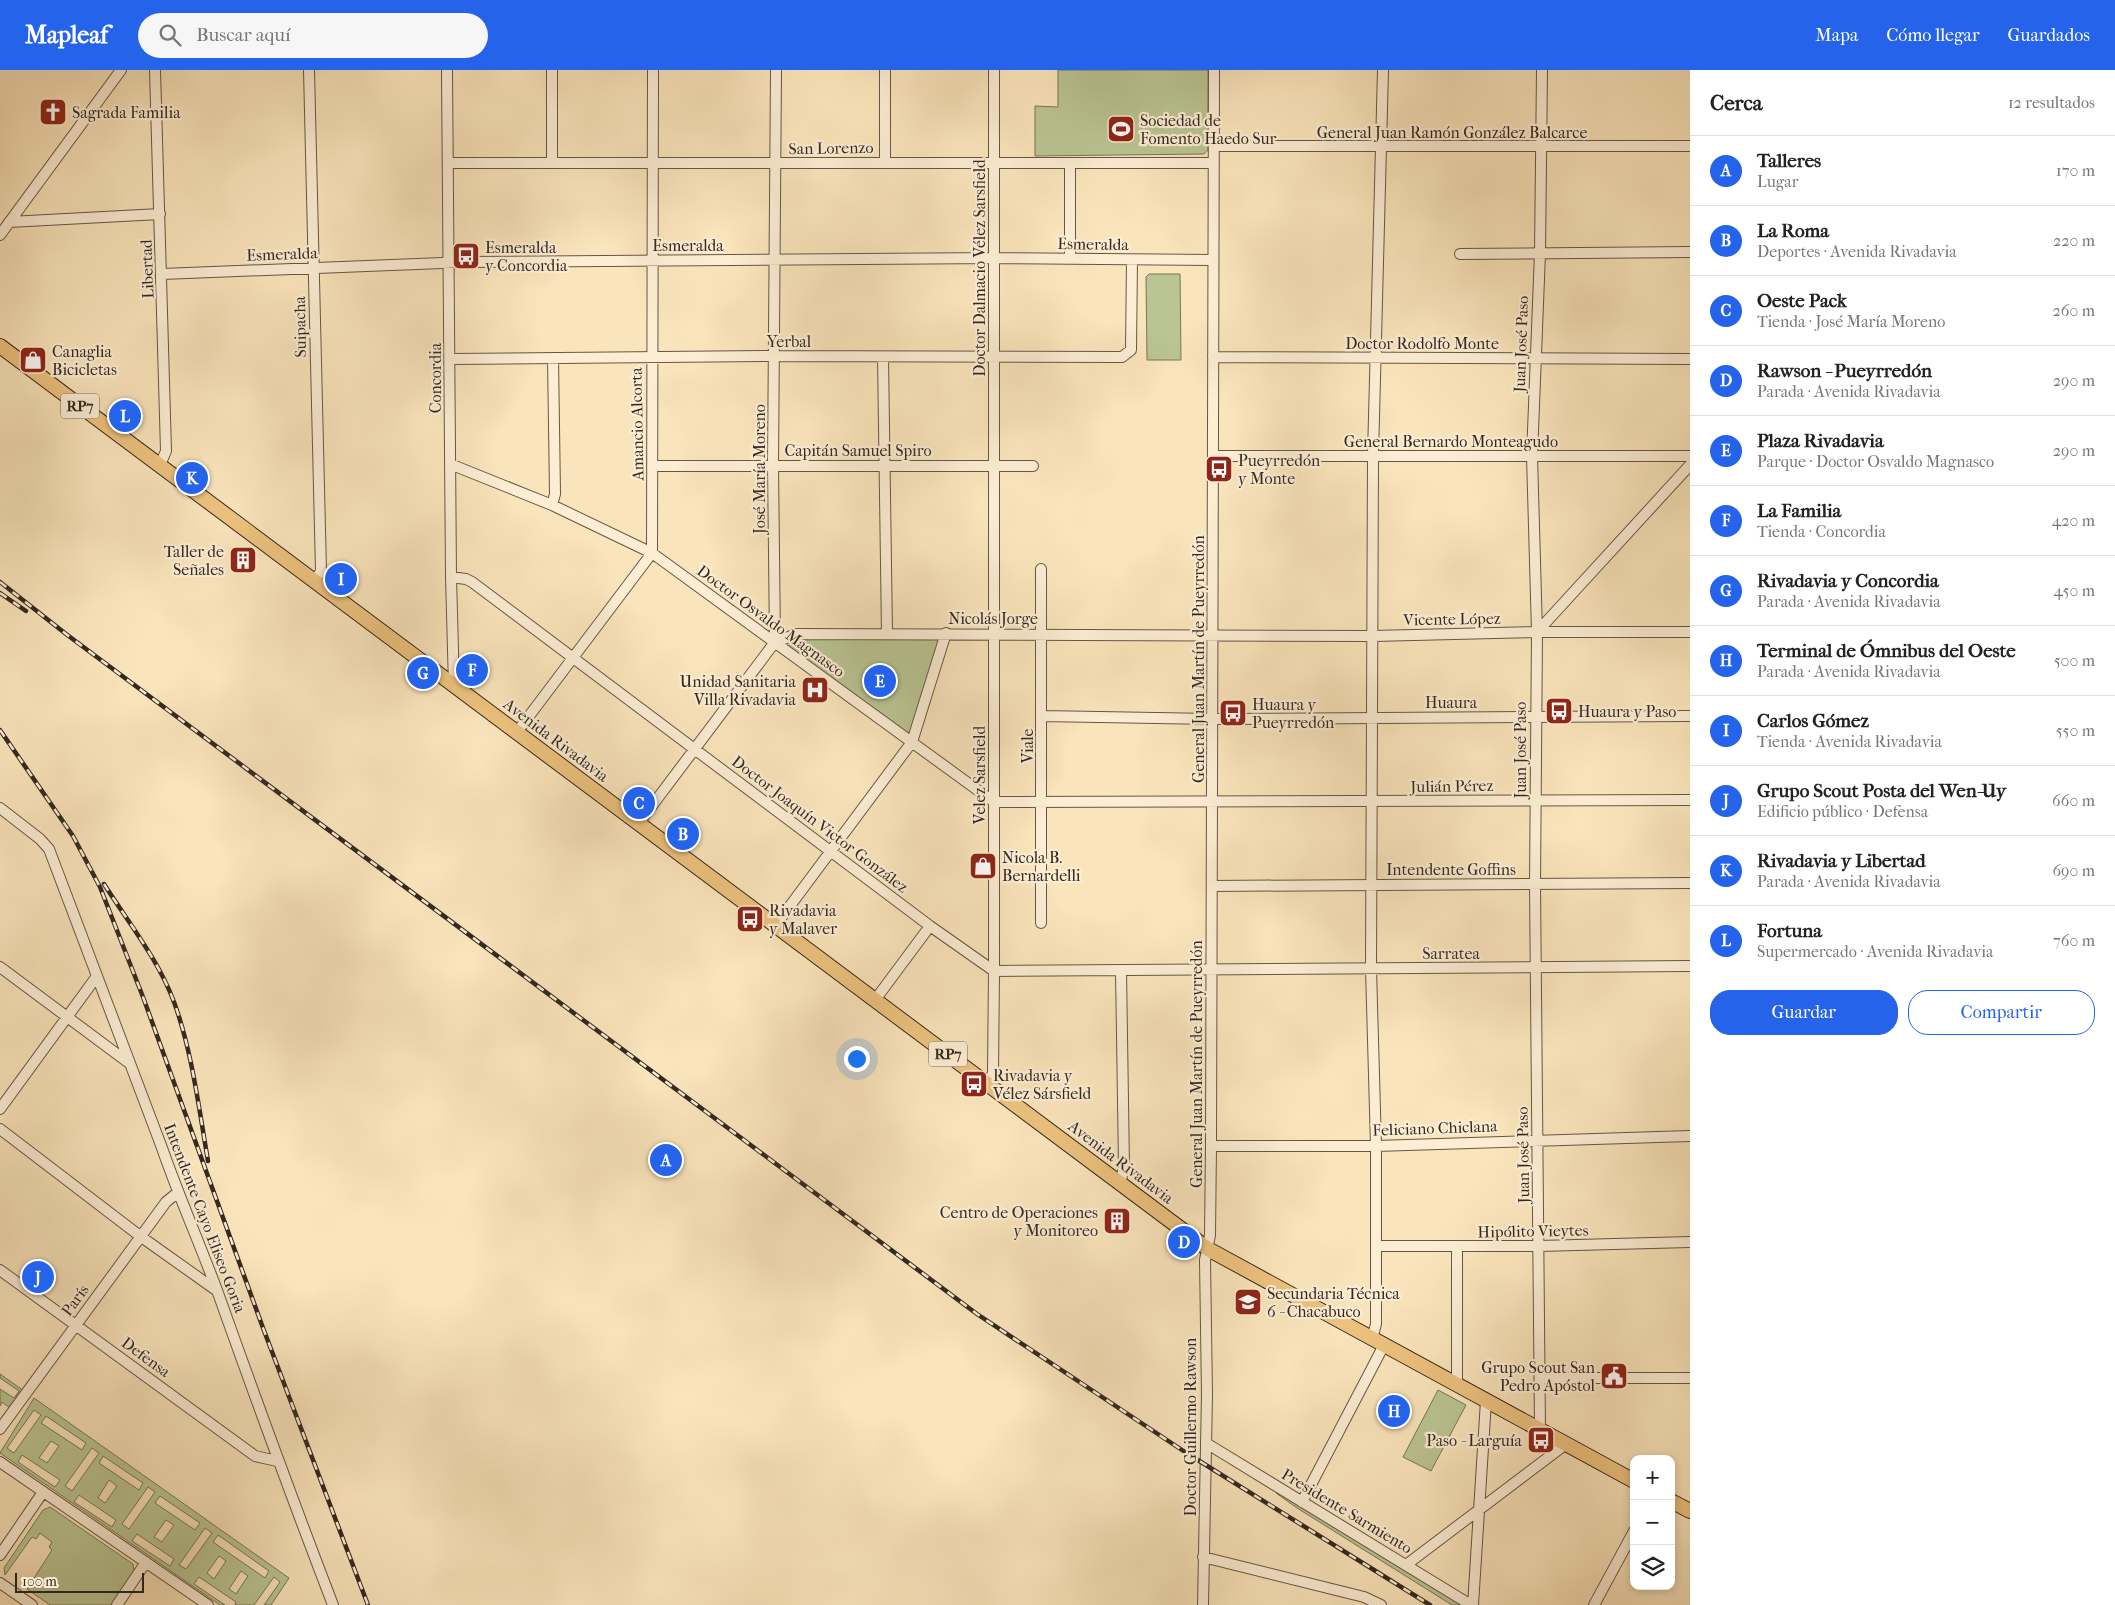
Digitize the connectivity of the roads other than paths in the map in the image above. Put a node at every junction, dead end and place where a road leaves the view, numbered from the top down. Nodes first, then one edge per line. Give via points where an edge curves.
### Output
1 (121, 70) edge
2 (155, 70) edge
3 (309, 70) edge
4 (447, 70) edge
5 (552, 70) edge
6 (653, 70) edge
7 (776, 70) edge
8 (886, 70) edge
9 (994, 70) edge
10 (1214, 70) edge
11 (1383, 70) edge
12 (1542, 70) edge
13 (1214, 146) junction
14 (1542, 146) junction
15 (1690, 146) edge
16 (1382, 147) junction
17 (552, 162) junction
18 (885, 162) junction
19 (448, 163) junction
20 (1214, 163) junction
21 (654, 164) junction
22 (776, 164) junction
23 (994, 164) junction
24 (1070, 164) junction
25 (160, 214) junction
26 (9, 222) junction
27 (0, 234) edge
28 (1690, 252) edge
29 (1540, 253) junction
30 (1460, 254) dead end
31 (994, 258) junction
32 (1070, 259) junction
33 (654, 260) junction
34 (774, 260) junction
35 (1132, 260) junction
36 (1213, 260) junction
37 (450, 262) junction
38 (313, 268) junction
39 (162, 274) junction
40 (0, 346) edge
41 (774, 356) junction
42 (883, 357) junction
43 (995, 357) junction
44 (554, 358) junction
45 (652, 358) junction
46 (1213, 358) junction
47 (1376, 358) junction
48 (451, 359) junction
49 (1535, 359) junction
50 (1690, 360) edge
51 (1373, 455) junction
52 (1212, 456) junction
53 (1532, 456) junction
54 (1690, 456) edge
55 (450, 464) junction
56 (160, 465) junction
57 (773, 465) junction
58 (884, 465) junction
59 (1690, 465) edge
60 (653, 466) junction
61 (993, 466) junction
62 (1033, 466) dead end
63 (552, 505) junction
64 (652, 553) junction
65 (1041, 569) dead end
66 (451, 577) junction
67 (314, 582) junction
68 (1537, 632) junction
69 (1690, 632) edge
70 (946, 633) junction
71 (993, 633) junction
72 (887, 634) junction
73 (1042, 634) junction
74 (1214, 635) junction
75 (1373, 636) junction
76 (775, 642) junction
77 (573, 659) junction
78 (454, 686) junction
79 (1042, 716) junction
80 (1535, 716) junction
81 (1690, 716) edge
82 (1372, 718) junction
83 (1213, 719) junction
84 (517, 732) junction
85 (912, 742) junction
86 (694, 749) junction
87 (1535, 800) junction
88 (1690, 800) edge
89 (1042, 801) junction
90 (994, 802) junction
91 (1373, 802) junction
92 (1214, 803) junction
93 (1, 810) edge
94 (639, 824) junction
95 (831, 851) junction
96 (1690, 883) edge
97 (1371, 884) junction
98 (1535, 884) junction
99 (1212, 886) junction
100 (1041, 923) dead end
101 (775, 926) junction
102 (930, 926) junction
103 (1690, 966) edge
104 (0, 967) edge
105 (1535, 968) junction
106 (1371, 969) junction
107 (1122, 970) junction
108 (1212, 970) junction
109 (994, 971) junction
110 (98, 976) junction
111 (875, 1000) junction
112 (68, 1017) junction
113 (129, 1063) junction
114 (989, 1085) junction
115 (0, 1109) edge
116 (0, 1129) edge
117 (1690, 1136) edge
118 (1538, 1140) junction
119 (1211, 1146) junction
120 (1376, 1146) junction
121 (1120, 1184) junction
122 (177, 1193) junction
123 (140, 1236) junction
124 (1690, 1242) edge
125 (1376, 1246) junction
126 (1539, 1246) junction
127 (1457, 1247) junction
128 (1208, 1249) junction
129 (0, 1270) edge
130 (217, 1290) junction
131 (76, 1325) junction
132 (1378, 1342) junction
133 (1540, 1378) junction
134 (1690, 1378) edge
135 (1456, 1385) junction
136 (1486, 1401) junction
137 (0, 1429) edge
138 (1540, 1430) junction
139 (1206, 1443) junction
140 (1566, 1444) junction
141 (278, 1461) junction
142 (0, 1462) edge
143 (1630, 1478) edge
144 (43, 1492) junction
145 (1302, 1502) junction
146 (1675, 1503) edge
147 (1481, 1507) junction
148 (1690, 1511) edge
149 (1630, 1539) edge
150 (0, 1555) edge
151 (1203, 1557) junction
152 (146, 1562) junction
153 (1406, 1565) junction
154 (0, 1583) edge
155 (1378, 1604) edge
156 (32, 1605) edge
157 (117, 1605) edge
158 (208, 1605) edge
159 (332, 1605) edge
160 (1203, 1605) edge
161 (1472, 1605) edge
162 (1594, 1605) edge

1 - 26 street
2 - 25 street, Libertad
3 - 38 street, Suipacha
4 - 19 street, Concordia
5 - 17 street
6 - 21 street, Amancio Alcorta
7 - 22 street, José María Moreno
8 - 18 street
9 - 23 street, Doctor Dalmacio Vélez Sarsfield
10 - 13 street, General Juan Martín de Pueyrredón
11 - 16 street
12 - 14 street, Juan José Paso
13 - 16 street, General Juan Ramón González Balcarce
13 - 20 street, General Juan Martín de Pueyrredón
14 - 15 street, General Juan Ramón González Balcarce
14 - 16 street, General Juan Ramón González Balcarce
14 - 29 street, Juan José Paso
16 - 47 street
17 - 19 street, San Lorenzo
17 - 21 street, San Lorenzo
18 - 22 street, San Lorenzo
18 - 23 street, San Lorenzo
19 - 37 street, Concordia
20 - 24 street, San Lorenzo
20 - 36 street, General Juan Martín de Pueyrredón
21 - 22 street, San Lorenzo
21 - 33 street, Amancio Alcorta
22 - 34 street, José María Moreno
23 - 24 street, San Lorenzo
23 - 31 street, Doctor Dalmacio Vélez Sarsfield
24 - 32 street
25 - 26 street
25 - 39 street, Libertad
26 - 27 street
28 - 29 street
29 - 30 street
29 - 49 street, Juan José Paso
31 - 32 street, Esmeralda
31 - 34 street, Esmeralda
31 - 43 street, Doctor Dalmacio Vélez Sarsfield
32 - 35 street, Esmeralda
33 - 34 street, Esmeralda
33 - 37 street, Esmeralda
33 - 45 street, Amancio Alcorta
34 - 41 street, José María Moreno
35 - 36 street, Esmeralda
35 - 43 street, Yerbal via 1131,350 1128,355
36 - 46 street, General Juan Martín de Pueyrredón
37 - 38 street, Esmeralda
37 - 48 street, Concordia
38 - 39 street, Esmeralda
38 - 67 street, Suipacha via 321,571
39 - 56 street, Libertad via 166,450
40 - 56 main road, Avenida Rivadavia / RP7
41 - 42 street, Yerbal
41 - 45 street, Yerbal
41 - 57 street, José María Moreno
42 - 43 street, Yerbal
42 - 58 street
43 - 61 street, Doctor Dalmacio Vélez Sarsfield
44 - 45 street, Yerbal
44 - 48 street, Yerbal
44 - 63 street via 555,494
45 - 60 street, Amancio Alcorta
46 - 47 street, Doctor Rodolfo Monte
46 - 52 street, General Juan Martín de Pueyrredón
47 - 49 street, Doctor Rodolfo Monte
47 - 51 street
48 - 55 street, Concordia
49 - 50 street, Doctor Rodolfo Monte
49 - 53 street, Juan José Paso
51 - 52 street, General Bernardo Monteagudo
51 - 53 street, General Bernardo Monteagudo
51 - 75 street
52 - 74 street, General Juan Martín de Pueyrredón
53 - 54 street, General Bernardo Monteagudo
53 - 68 street, Juan José Paso
55 - 63 street, Doctor Osvaldo Magnasco
55 - 66 street, Concordia
56 - 67 main road, Avenida Rivadavia / RP7
57 - 58 street, Capitán Samuel Spiro
57 - 60 street, Capitán Samuel Spiro
57 - 76 street, José María Moreno
58 - 61 street, Capitán Samuel Spiro
58 - 72 street
59 - 68 street
60 - 64 street, Amancio Alcorta
61 - 62 street, Capitán Samuel Spiro
61 - 71 street, Velez Sarsfield
63 - 64 street, Doctor Osvaldo Magnasco
64 - 76 street, Doctor Osvaldo Magnasco
64 - 77 street
65 - 73 street, Viale
66 - 77 street, Doctor Joaquín Victor González via 472,582
66 - 78 street, Concordia
67 - 78 main road, Avenida Rivadavia / RP7
68 - 69 street, Vicente López
68 - 75 street, Vicente López
68 - 80 street, Juan José Paso
70 - 71 street, Nicolás Jorge
70 - 72 street, Nicolás Jorge
70 - 85 street
71 - 73 street, Nicolás Jorge
71 - 90 street, Velez Sarsfield
72 - 76 street, Nicolás Jorge via 796,634
73 - 74 street, Nicolás Jorge
73 - 79 street, Viale
74 - 75 street, Vicente López
74 - 83 street, General Juan Martín de Pueyrredón
75 - 82 street
76 - 85 street, Doctor Osvaldo Magnasco
76 - 86 street
77 - 84 street
77 - 86 street, Doctor Joaquín Victor González
78 - 84 main road, Avenida Rivadavia / RP7
79 - 83 street, Huaura
79 - 89 street, Viale
80 - 81 street, Huaura
80 - 82 street, Huaura
80 - 87 street, Juan José Paso
82 - 83 street, Huaura
82 - 91 street
83 - 92 street, General Juan Martín de Pueyrredón
84 - 94 main road, Avenida Rivadavia / RP7
85 - 90 street, Doctor Osvaldo Magnasco
85 - 95 street
86 - 94 street
86 - 95 street, Doctor Joaquín Victor González
87 - 88 street, Julián Pérez
87 - 91 street, Julián Pérez
87 - 98 street, Juan José Paso
89 - 90 street
89 - 92 street
89 - 100 street, Viale
90 - 109 street, Velez Sarsfield
91 - 92 street, Julián Pérez
91 - 97 street
92 - 99 street, General Juan Martín de Pueyrredón
93 - 110 street, Intendente Cayo Eliseo Goria via 45,843
94 - 101 main road, Avenida Rivadavia / RP7
95 - 101 street
95 - 102 street, Doctor Joaquín Victor González
96 - 98 street, Intendente Goffins
97 - 98 street, Intendente Goffins
97 - 99 street, Intendente Goffins
97 - 106 street
98 - 105 street, Juan José Paso
99 - 108 street, General Juan Martín de Pueyrredón
101 - 111 main road, Avenida Rivadavia / RP7
102 - 109 street, Doctor Joaquín Victor González
102 - 111 street
103 - 105 street, Sarratea
104 - 112 street
105 - 106 street, Sarratea
105 - 118 street, Juan José Paso
106 - 108 street, Sarratea
106 - 120 street
107 - 108 street
107 - 109 street
107 - 121 street via 1124,1167
108 - 119 street, General Juan Martín de Pueyrredón
109 - 114 street, Velez Sarsfield via 993,1072
110 - 112 street
110 - 113 street, Intendente Cayo Eliseo Goria
111 - 114 main road, Avenida Rivadavia / RP7
112 - 113 street
112 - 115 street
113 - 122 street, Intendente Cayo Eliseo Goria
114 - 121 main road, Avenida Rivadavia / RP7
116 - 123 street
117 - 118 street, Feliciano Chiclana
118 - 120 street, Feliciano Chiclana
118 - 126 street, Juan José Paso
119 - 120 street, Feliciano Chiclana
119 - 128 street, General Juan Martín de Pueyrredón
120 - 125 street
121 - 128 main road, Avenida Rivadavia / RP7
122 - 123 street, París
122 - 130 street, Intendente Cayo Eliseo Goria
123 - 130 street
123 - 131 street, París
124 - 126 street, Hipólito Vieytes
125 - 127 street, Hipólito Vieytes
125 - 132 street
126 - 127 street, Hipólito Vieytes
126 - 133 street, Juan José Paso
127 - 135 street
128 - 132 main road, Avenida Rivadavia / RP7
128 - 139 street, Doctor Guillermo Rawson via 1205,1260
129 - 131 street, Defensa
130 - 141 street, Intendente Cayo Eliseo Goria
131 - 137 street, París
131 - 141 street, Defensa via 255,1456
132 - 135 main road, Avenida Rivadavia / RP7
132 - 145 street
133 - 134 street
133 - 138 street, Juan José Paso
135 - 136 main road, Avenida Rivadavia / RP7
136 - 138 main road, Avenida Rivadavia / RP7
136 - 147 street
138 - 140 main road, Avenida Rivadavia / RP7
139 - 145 street, Presidente Sarmiento
139 - 151 street, Doctor Guillermo Rawson
140 - 143 main road, Avenida Rivadavia / RP7
140 - 147 street
141 - 159 street, Intendente Cayo Eliseo Goria
142 - 144 street
144 - 150 street
144 - 152 street
145 - 153 street, Presidente Sarmiento
146 - 148 main road
147 - 153 street
147 - 161 street
149 - 162 street
151 - 155 street
151 - 160 street, Doctor Guillermo Rawson
152 - 157 street
152 - 158 street
153 - 161 street, Presidente Sarmiento
154 - 156 street

